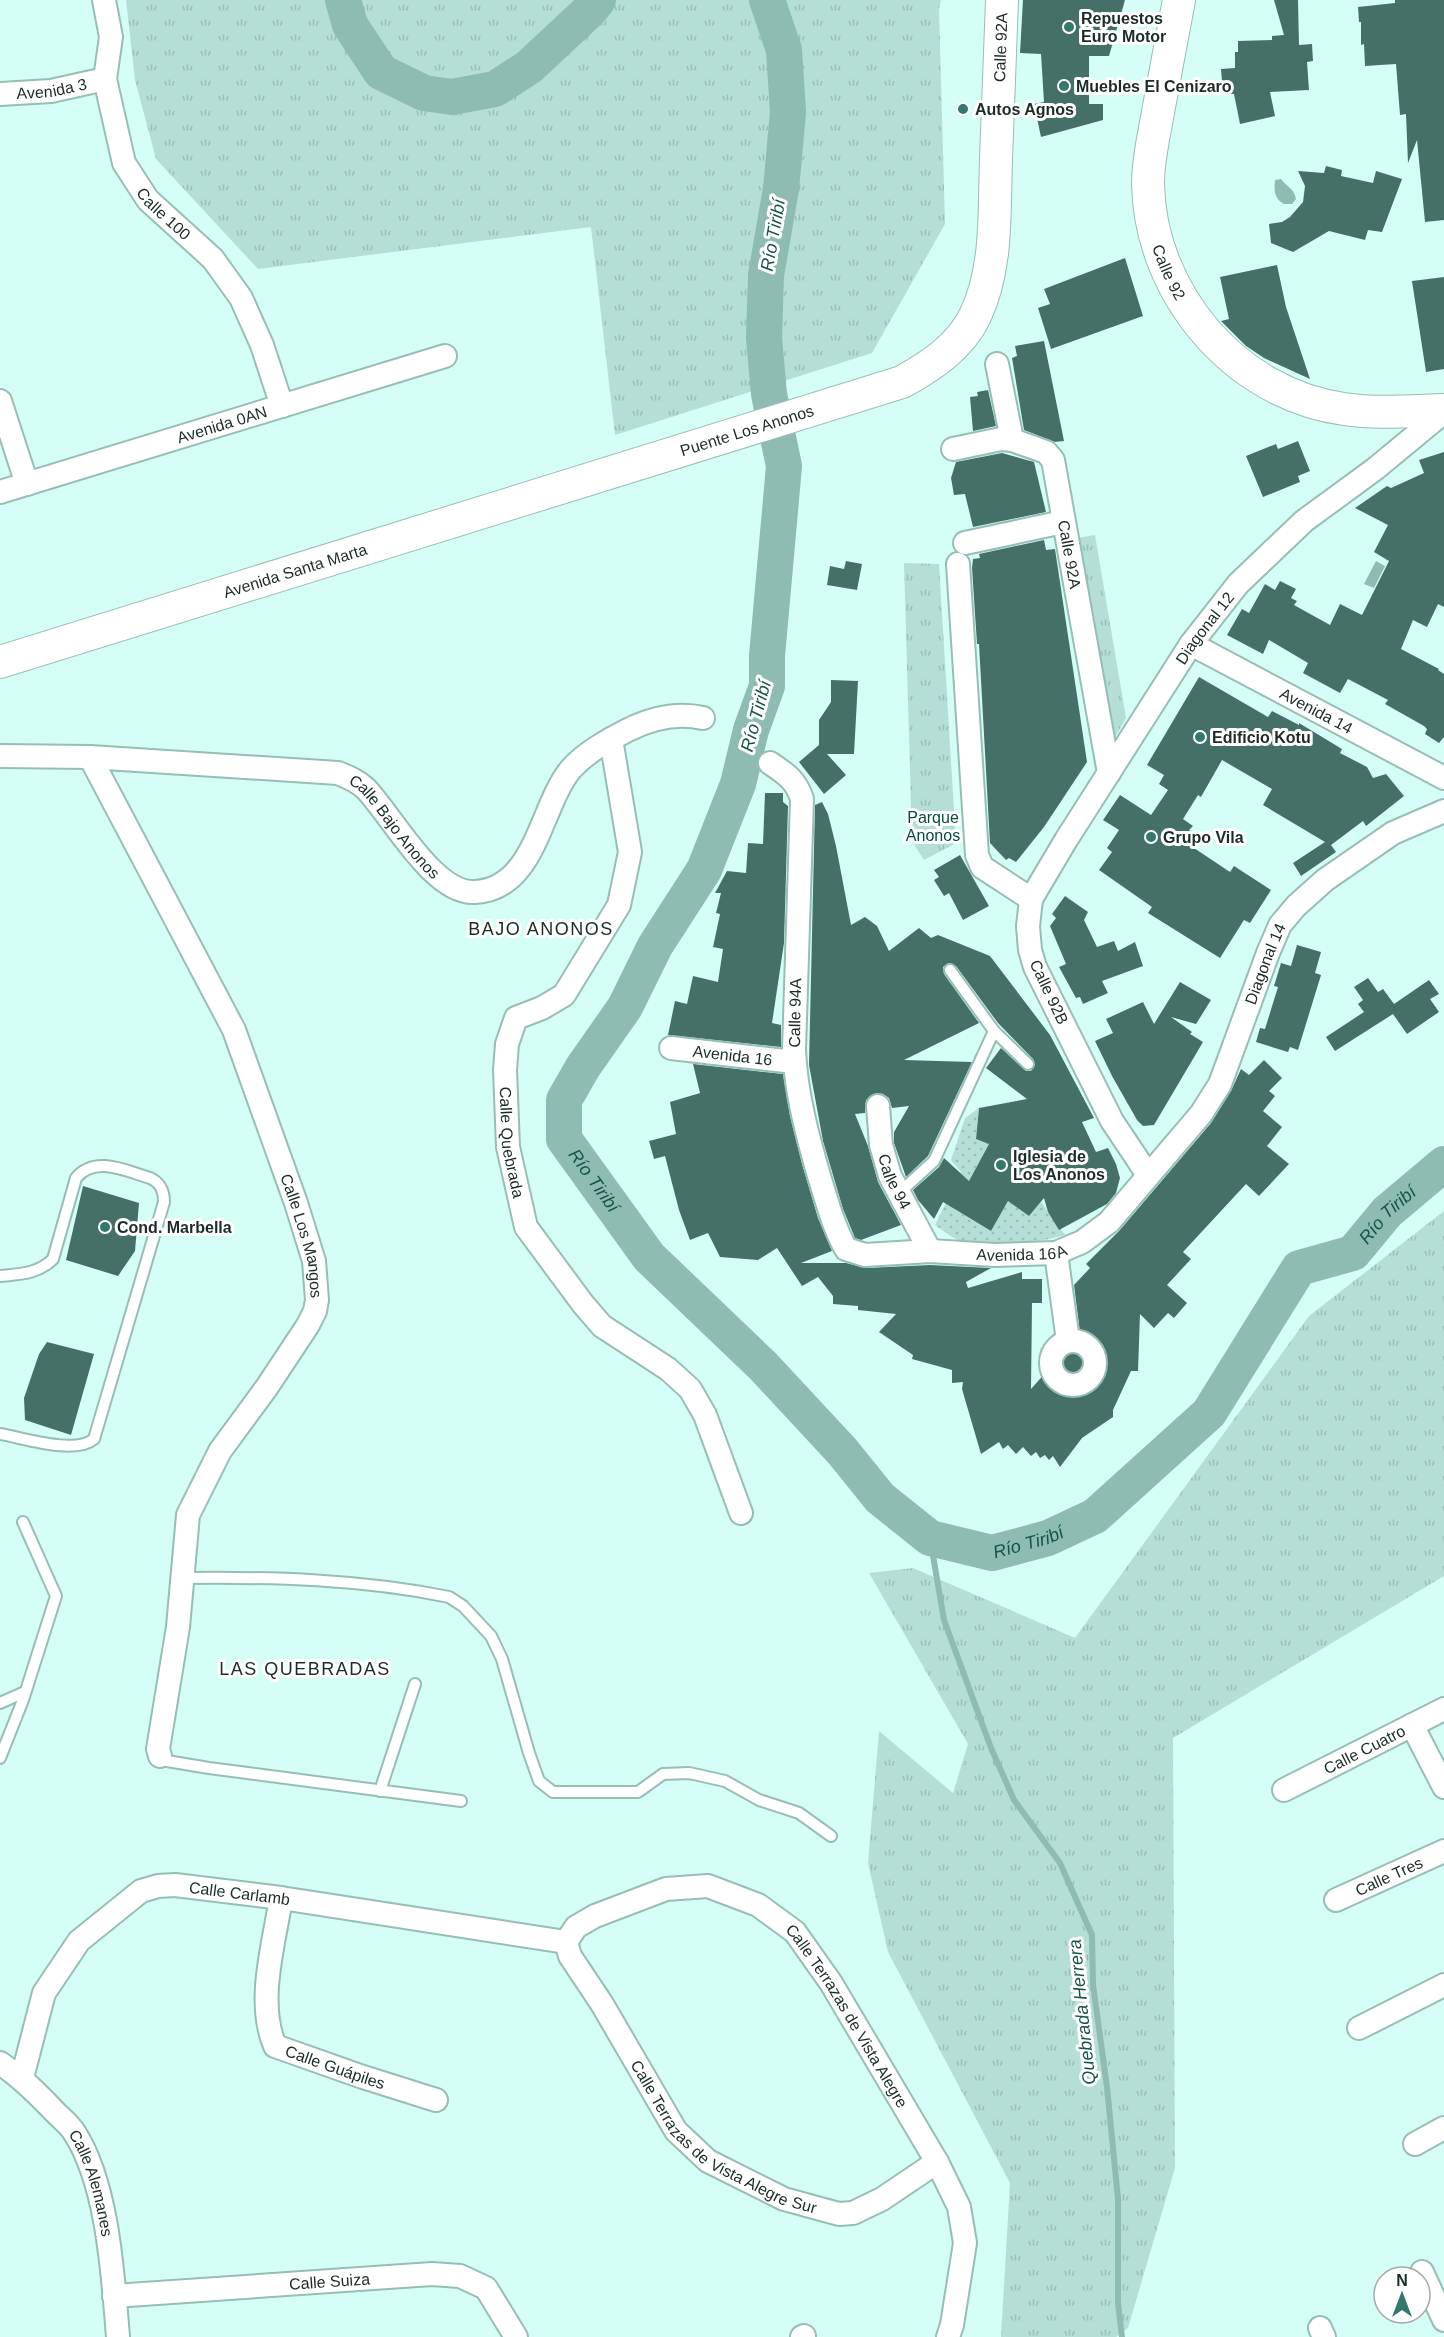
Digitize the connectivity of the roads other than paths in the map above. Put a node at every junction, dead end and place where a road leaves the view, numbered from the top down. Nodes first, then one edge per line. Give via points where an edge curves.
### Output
1 (104, 0) edge
2 (1002, 0) edge
3 (1179, 0) edge
4 (105, 79) junction
5 (0, 94) edge
6 (445, 356) dead end
7 (997, 364) dead end
8 (902, 382) joint
9 (0, 401) edge
10 (282, 406) junction
11 (1444, 411) edge
12 (1012, 440) junction
13 (953, 448) dead end
14 (590, 480) joint
15 (27, 484) junction
16 (0, 492) edge
17 (1063, 522) junction
18 (1191, 644) junction
19 (0, 662) edge
20 (703, 718) dead end
21 (611, 739) junction
22 (0, 756) edge
23 (90, 756) junction
24 (770, 763) dead end
25 (1109, 773) junction
26 (1444, 778) edge
27 (1444, 811) edge
28 (1031, 899) junction
29 (950, 970) dead end
30 (994, 1031) junction
31 (671, 1048) dead end
32 (794, 1062) junction
33 (1028, 1064) dead end
34 (878, 1106) dead end
35 (1148, 1175) junction
36 (899, 1193) junction
37 (930, 1251) junction
38 (1056, 1253) junction
39 (865, 1255) joint
40 (0, 1276) edge
41 (1068, 1341) dead end
42 (0, 1434) edge
43 (741, 1514) dead end
44 (23, 1522) dead end
45 (184, 1578) junction
46 (415, 1684) dead end
47 (25, 1692) junction
48 (0, 1703) edge
49 (1444, 1709) edge
50 (1412, 1725) junction
51 (160, 1756) joint
52 (0, 1758) edge
53 (1444, 1787) edge
54 (1284, 1790) dead end
55 (380, 1791) junction
56 (461, 1801) dead end
57 (831, 1836) dead end
58 (1444, 1851) edge
59 (281, 1898) junction
60 (1336, 1900) dead end
61 (566, 1942) junction
62 (1444, 1985) edge
63 (1359, 2028) dead end
64 (0, 2063) edge
65 (22, 2078) junction
66 (436, 2100) dead end
67 (1444, 2128) edge
68 (1415, 2144) dead end
69 (937, 2162) junction
70 (1432, 2294) edge
71 (114, 2296) junction
72 (1444, 2320) edge
73 (118, 2337) edge
74 (516, 2337) edge
75 (948, 2337) edge

1 - 4 street, Calle 100 via 111,37
2 - 8 main road, Calle 92A via 988,285 974,318 954,345 930,366
3 - 11 main road, Calle 92 via 1149,155 1148,186 1154,232 1168,274 1190,314 1224,352 1285,392 1344,410
4 - 5 street, Avenida 3 via 51,91
4 - 10 street, Calle 100 via 124,163 148,200 213,259 241,298
6 - 10 street, Avenida 0AN
7 - 12 street
8 - 14 main road, Puente Los Anonos
9 - 15 street
10 - 15 street, Avenida 0AN
11 - 18 street, Diagonal 12 via 1304,521 1239,584
12 - 13 street
12 - 17 street, Calle 92A via 1046,452 1053,460
14 - 19 main road, Avenida Santa Marta
15 - 16 street, Avenida 0AN
17 - 25 street, Calle 92A
17 - 28 street via 961,553 977,855 982,867
18 - 25 street, Diagonal 12
18 - 26 street, Avenida 14
20 - 21 street, Calle Bajo Anonos via 672,715 638,725
21 - 23 street, Calle Bajo Anonos via 570,770 516,873 504,883 475,892 460,891 438,878 365,788 338,773
21 - 43 street, Calle Quebrada via 630,852 619,905 564,995 516,1018 507,1044 505,1070 508,1147 526,1227 602,1326 668,1369 690,1389 705,1415
22 - 23 street, Calle Bajo Anonos
23 - 45 street, Calle Los Mangos via 234,1030 314,1261 317,1300 308,1325 220,1451 192,1502 186,1529
24 - 32 street, Calle 94A via 791,777 802,799
25 - 28 street, Diagonal 12
27 - 35 street, Diagonal 14 via 1393,833 1325,880 1280,925 1220,1084 1201,1114
28 - 35 street, Calle 92B via 1028,926 1035,967 1112,1121
29 - 30 lane
30 - 33 lane
30 - 36 lane via 934,1161
31 - 32 street, Avenida 16
32 - 39 street, Calle 94A via 805,1125 835,1230 846,1249
34 - 36 street, Calle 94 via 881,1145
35 - 38 street, Avenida 16A via 1109,1222 1082,1242
36 - 37 street, Calle 94
37 - 38 street, Avenida 16A
37 - 39 street, Avenida 16A
38 - 41 street
40 - 42 lane via 32,1273 53,1259 76,1178 83,1169 106,1165 157,1181 164,1192 94,1439 88,1445 70,1446
44 - 47 lane via 56,1596
45 - 51 street, Calle Los Mangos
45 - 57 lane via 344,1581 449,1597 491,1636 502,1659 539,1781 553,1792 638,1792 663,1774 689,1773 725,1781 759,1800 799,1813
46 - 55 lane
47 - 48 lane
47 - 52 lane
49 - 50 street, Calle Cuatro
50 - 53 street
50 - 54 street, Calle Cuatro
51 - 55 lane via 167,1761
55 - 56 lane
58 - 60 street, Calle Tres
59 - 61 street, Calle Carlamb
59 - 65 street, Calle Carlamb via 175,1885 141,1891 79,1941 44,1993
59 - 66 street, Calle Guápiles via 267,2001 269,2032 275,2046
61 - 69 street, Calle Terrazas de Vista Alegre Sur via 570,1956 676,2132 708,2161 784,2199 839,2214 853,2213 882,2199
61 - 69 street, Calle Terrazas de Vista Alegre via 576,1927 595,1916 666,1889 708,1886 758,1905 795,1932 831,1983
62 - 63 street
64 - 65 street, Calle Alemanes
65 - 71 street, Calle Alemanes via 73,2131 87,2159 106,2228
67 - 68 street
69 - 75 street, Calle Terrazas de Vista Alegre via 959,2206 965,2243
70 - 72 street
71 - 73 street, Calle Alemanes
71 - 74 street, Calle Suiza via 432,2274 460,2276 486,2288

